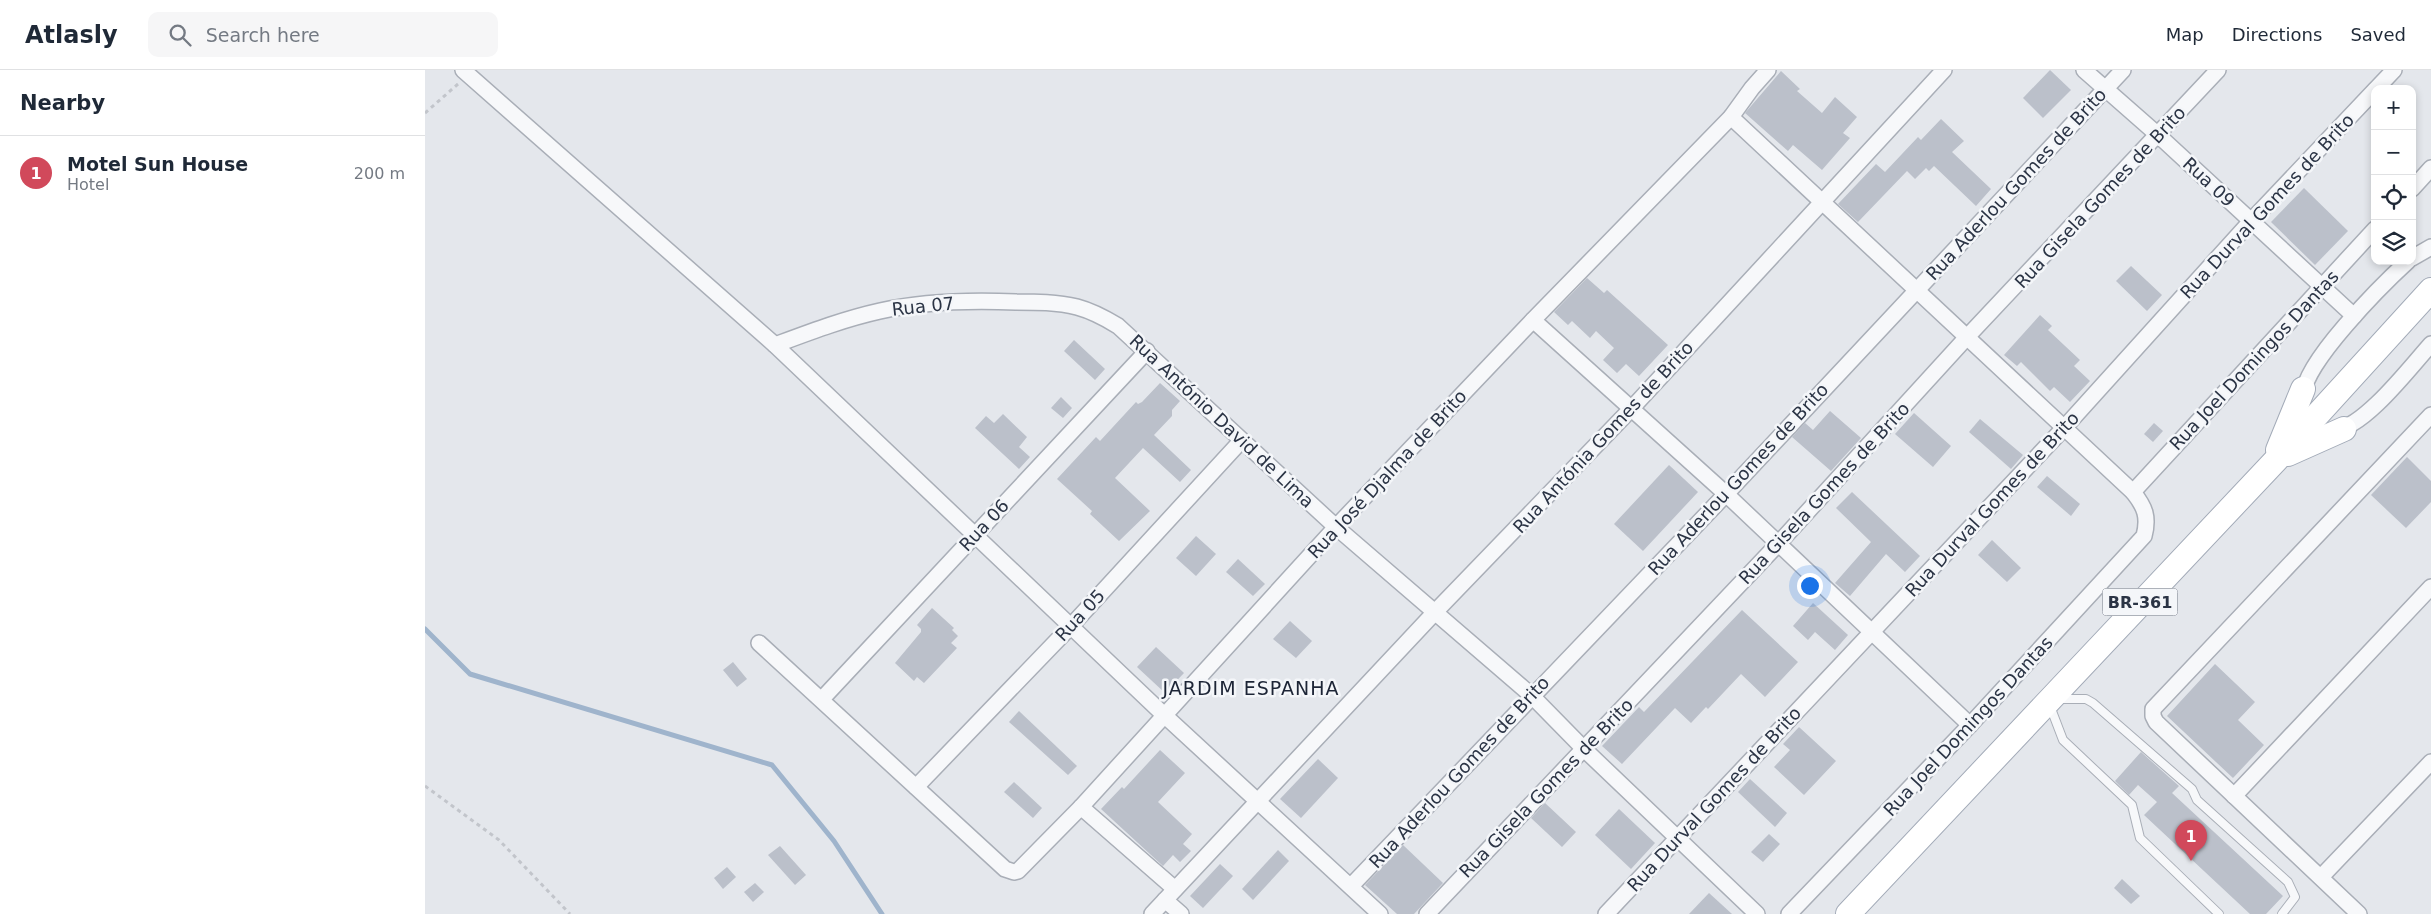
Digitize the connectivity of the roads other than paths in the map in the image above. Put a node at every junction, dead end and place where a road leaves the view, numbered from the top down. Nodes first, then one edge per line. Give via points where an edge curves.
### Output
1 (1752, 70) edge
2 (1768, 70) edge
3 (1944, 70) edge
4 (2084, 70) edge
5 (2123, 70) edge
6 (2218, 70) edge
7 (2394, 70) edge
8 (467, 72) edge
9 (2380, 85) edge
10 (1752, 88) junction
11 (2105, 90) junction
12 (2371, 95) edge
13 (1731, 117) junction
14 (2158, 135) junction
15 (2431, 168) edge
16 (2416, 185) edge
17 (1821, 204) junction
18 (2251, 222) junction
19 (2371, 233) edge
20 (2431, 247) edge
21 (2416, 256) edge
22 (2404, 265) edge
23 (2322, 286) junction
24 (1917, 290) junction
25 (2431, 290) edge
26 (1075, 307) joint
27 (2354, 316) junction
28 (1533, 320) junction
29 (1967, 337) junction
30 (2431, 344) edge
31 (775, 345) junction
32 (1147, 351) junction
33 (2303, 389) junction
34 (1632, 408) junction
35 (2431, 415) edge
36 (2314, 419) junction
37 (2064, 428) junction
38 (2344, 429) junction
39 (1241, 440) junction
40 (2275, 462) junction
41 (2133, 492) junction
42 (1726, 494) junction
43 (1337, 527) junction
44 (975, 534) junction
45 (1778, 544) junction
46 (2431, 587) edge
47 (1436, 611) junction
48 (1071, 626) junction
49 (1872, 631) junction
50 (759, 643) dead end
51 (1531, 696) junction
52 (822, 699) junction
53 (2048, 700) junction
54 (1163, 714) junction
55 (1970, 726) junction
56 (1584, 749) junction
57 (2431, 762) edge
58 (916, 787) junction
59 (2234, 796) junction
60 (1257, 800) junction
61 (1081, 807) junction
62 (1678, 837) junction
63 (2321, 878) junction
64 (1351, 886) junction
65 (1161, 906) edge
66 (1178, 913) edge
67 (1380, 914) edge
68 (1427, 914) edge
69 (1606, 914) edge
70 (1757, 914) edge
71 (1789, 914) edge
72 (1848, 914) edge
73 (2219, 914) edge
74 (2283, 914) edge
75 (2359, 914) edge

1 - 10 street
2 - 10 street, Rua José Djalma de Brito
3 - 17 street, Rua Antónia Gomes de Brito
4 - 11 street, Rua 09
5 - 11 street, Rua Aderlou Gomes de Brito
6 - 14 street, Rua Gisela Gomes de Brito
7 - 9 street, Rua Durval Gomes de Brito
8 - 31 street
10 - 13 street, Rua José Djalma de Brito
11 - 14 street, Rua 09
11 - 24 street, Rua Aderlou Gomes de Brito
12 - 18 street, Rua Durval Gomes de Brito
13 - 17 street
13 - 28 street, Rua José Djalma de Brito
14 - 18 street, Rua 09
14 - 29 street, Rua Gisela Gomes de Brito
15 - 16 street
17 - 24 street
17 - 34 street, Rua Antónia Gomes de Brito
18 - 23 street, Rua 09
18 - 37 street, Rua Durval Gomes de Brito
19 - 23 street, Rua Joel Domingos Dantas
20 - 21 street
22 - 27 street
23 - 27 street, Rua 09
23 - 41 street, Rua Joel Domingos Dantas
24 - 29 street
24 - 42 street, Rua Aderlou Gomes de Brito
25 - 36 main road, BR-361
26 - 31 street, Rua 07 via 978,300 924,304 881,310 830,324
26 - 32 street, Rua António David de Lima via 1118,326
27 - 33 street via 2331,342
28 - 34 street
28 - 43 street, Rua José Djalma de Brito
29 - 37 street
29 - 45 street, Rua Gisela Gomes de Brito
30 - 38 street via 2372,408
31 - 44 street
32 - 39 street, Rua António David de Lima
32 - 44 street, Rua 06
33 - 36 street via 2308,411
33 - 40 main road
34 - 42 street
34 - 47 street, Rua Antónia Gomes de Brito
35 - 59 street via 2153,709 2156,722
36 - 38 street via 2322,426
36 - 40 main road, BR-361
37 - 41 street
37 - 49 street, Rua Durval Gomes de Brito
38 - 40 main road
39 - 43 street, Rua António David de Lima
39 - 48 street, Rua 05
40 - 53 main road, BR-361
41 - 55 street, Rua Joel Domingos Dantas via 2147,514 2144,536
42 - 45 street
42 - 51 street, Rua Aderlou Gomes de Brito
43 - 47 street, Rua António David de Lima
43 - 54 street, Rua José Djalma de Brito
44 - 48 street
44 - 52 street, Rua 06
45 - 49 street
45 - 56 street, Rua Gisela Gomes de Brito
46 - 59 street
47 - 51 street, Rua António David de Lima
47 - 60 street, Rua Antónia Gomes de Brito
48 - 54 street
48 - 58 street, Rua 05
49 - 55 street
49 - 62 street, Rua Durval Gomes de Brito
50 - 52 street
51 - 56 street, Rua António David de Lima
51 - 64 street, Rua Aderlou Gomes de Brito
52 - 58 street
53 - 72 main road, BR-361
53 - 73 lane via 2063,740 2131,805 2141,838
53 - 74 lane via 2086,699 2093,702 2191,789 2197,800 2288,882 2295,897
54 - 60 street
54 - 61 street, Rua José Djalma de Brito
55 - 71 street, Rua Joel Domingos Dantas
56 - 62 street, Rua António David de Lima
56 - 68 street, Rua Gisela Gomes de Brito
57 - 63 street
58 - 61 street, Rua José Djalma de Brito via 1005,869 1014,872 1022,868
59 - 63 street
60 - 64 street
60 - 65 street, Rua Antónia Gomes de Brito
61 - 65 street
62 - 69 street, Rua Durval Gomes de Brito
62 - 70 street, Rua António David de Lima
63 - 75 street
64 - 67 street
65 - 66 street

